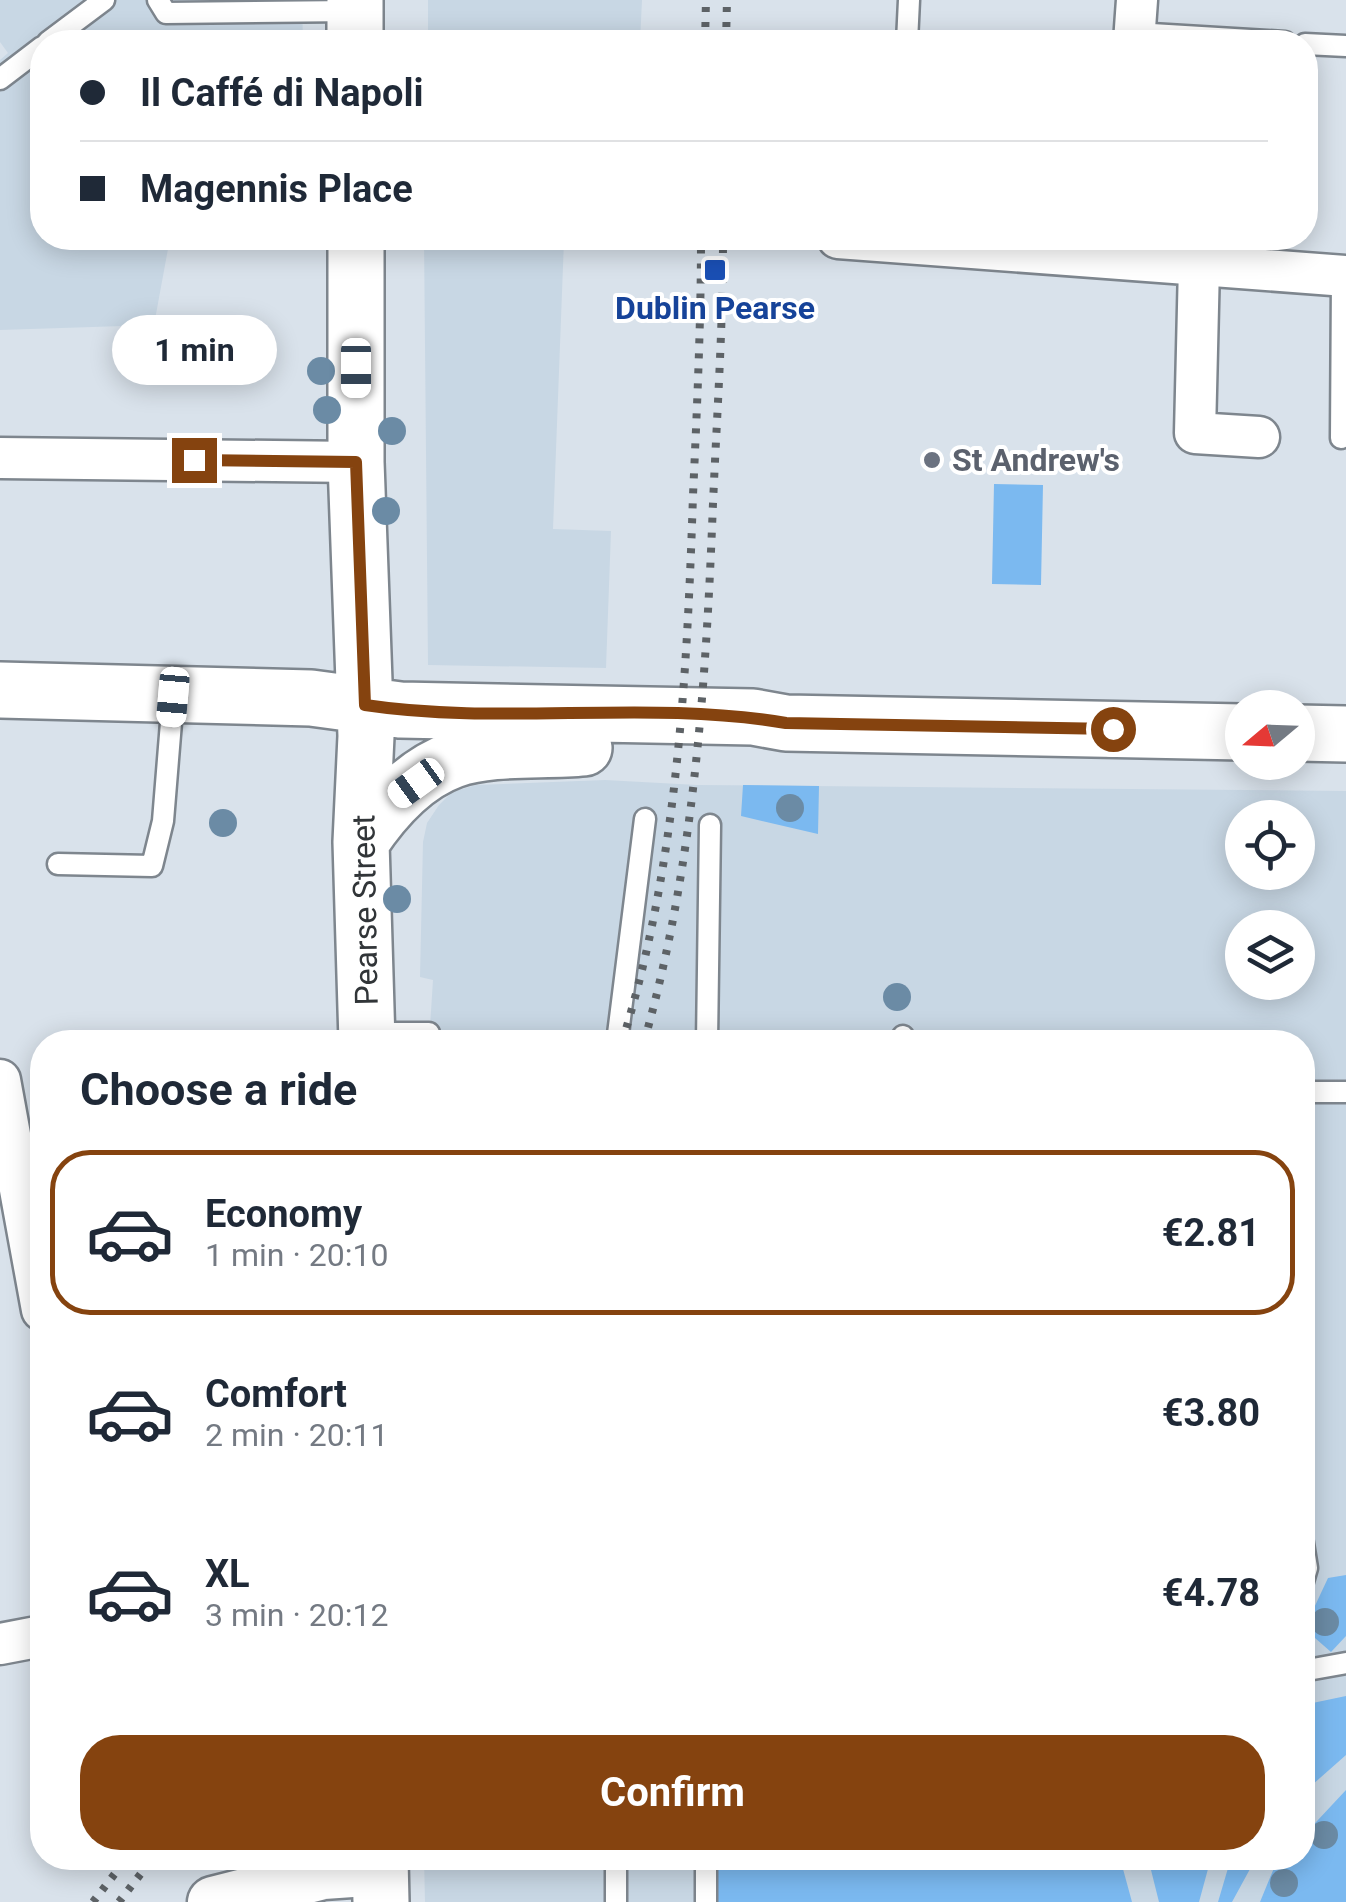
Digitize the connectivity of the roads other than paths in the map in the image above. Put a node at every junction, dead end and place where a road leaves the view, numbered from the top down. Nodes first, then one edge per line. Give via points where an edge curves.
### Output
1 (104, 0) edge
2 (158, 0) edge
3 (910, 0) edge
4 (355, 18) edge
5 (1135, 25) edge
6 (65, 30) edge
7 (908, 30) edge
8 (1179, 30) edge
9 (1318, 45) edge
10 (1346, 46) edge
11 (30, 56) edge
12 (1, 77) edge
13 (356, 250) edge
14 (1130, 250) edge
15 (1200, 264) junction
16 (1344, 276) edge
17 (1260, 437) dead end
18 (1341, 438) dead end
19 (0, 458) edge
20 (356, 462) junction
21 (0, 690) edge
22 (173, 697) junction
23 (365, 705) junction
24 (786, 723) junction
25 (1225, 732) edge
26 (1315, 733) edge
27 (1346, 734) edge
28 (645, 819) dead end
29 (710, 825) dead end
30 (360, 842) junction
31 (58, 864) dead end
32 (367, 1030) edge
33 (618, 1030) edge
34 (707, 1030) edge
35 (0, 1080) edge
36 (1315, 1092) edge
37 (1346, 1092) edge
38 (30, 1244) edge
39 (30, 1638) edge
40 (0, 1644) edge
41 (1346, 1664) edge
42 (1315, 1669) edge
43 (616, 1870) edge
44 (706, 1870) edge
45 (381, 1876) edge
46 (213, 1902) edge
47 (616, 1902) edge
48 (706, 1902) edge

1 - 6 lane
2 - 4 lane via 166,13
3 - 7 lane
5 - 8 lane
9 - 10 lane
11 - 12 lane
13 - 20 main road, Pearse Street
14 - 15 street
15 - 16 street
15 - 17 street via 1195,433
16 - 18 lane
19 - 20 street
20 - 23 main road, Pearse Street
21 - 22 main road
22 - 23 main road
22 - 31 lane via 163,820 152,866
23 - 24 main road
23 - 30 main road, Pearse Street
24 - 25 main road
24 - 30 main road via 754,744 623,744 453,760 398,796
26 - 27 main road
28 - 33 lane
29 - 34 lane
30 - 32 main road, Pearse Street
35 - 38 street
36 - 37 lane
39 - 40 street
41 - 42 lane
43 - 47 lane
44 - 48 lane
45 - 46 street via 323,1874

